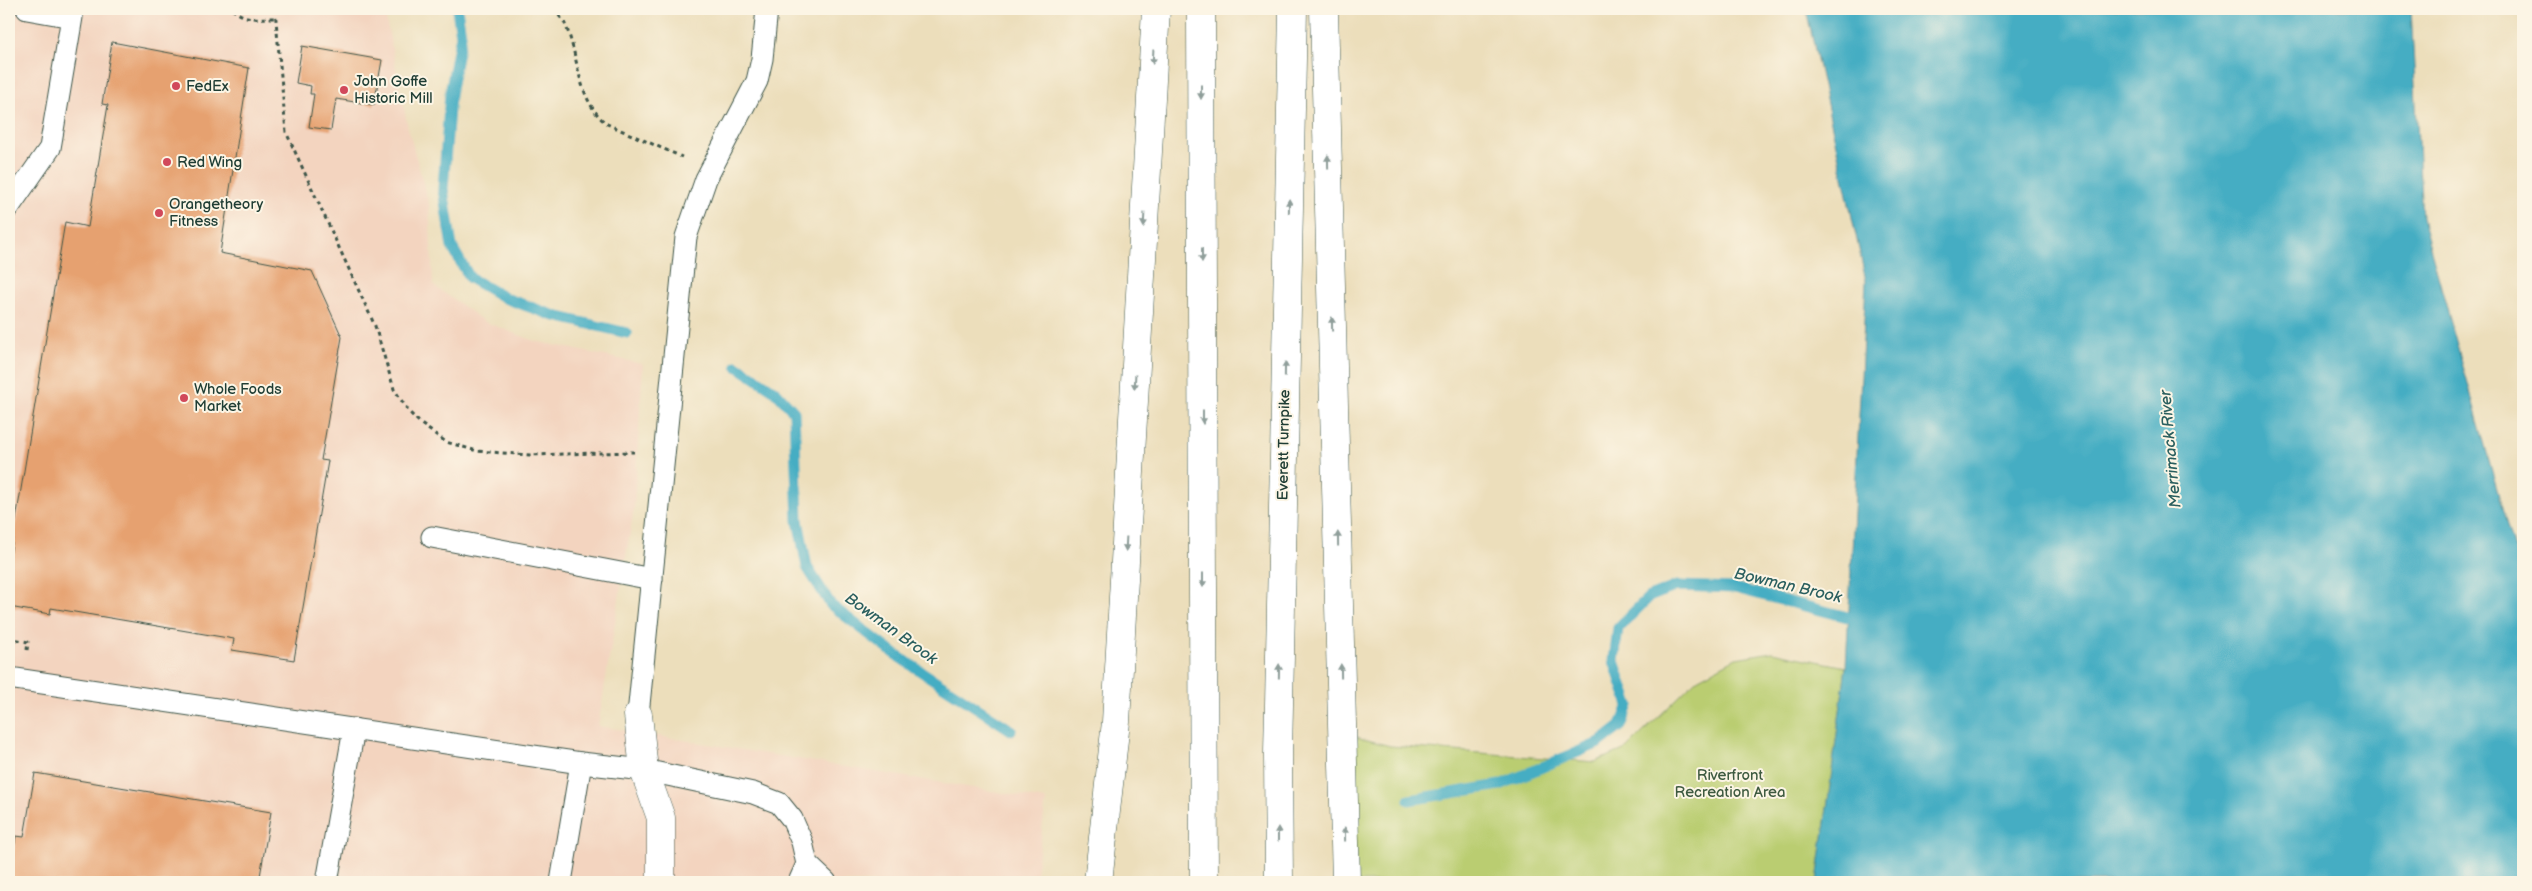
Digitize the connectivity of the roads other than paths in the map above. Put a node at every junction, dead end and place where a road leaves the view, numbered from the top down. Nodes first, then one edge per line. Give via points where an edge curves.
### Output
1 (27, 9) edge
2 (767, 9) edge
3 (1156, 9) edge
4 (1201, 9) edge
5 (1293, 9) edge
6 (1324, 9) edge
7 (9, 207) edge
8 (432, 537) dead end
9 (652, 579) junction
10 (9, 678) edge
11 (638, 715) joint
12 (354, 729) junction
13 (581, 763) junction
14 (644, 770) junction
15 (803, 873) edge
16 (327, 882) edge
17 (561, 882) edge
18 (661, 882) edge
19 (826, 882) edge
20 (1098, 882) edge
21 (1204, 882) edge
22 (1279, 882) edge
23 (1346, 882) edge

1 - 7 lane via 72,17 50,148
2 - 9 lane via 756,81 706,179 686,237
3 -> 20 main road via 1116,722
4 -> 21 main road
22 -> 5 main road, Everett Turnpike via 1278,755
23 -> 6 main road
8 - 9 lane
9 - 11 lane
10 - 12 lane
11 - 14 main road
12 - 13 lane
12 - 16 lane
13 - 14 lane
13 - 17 lane
14 - 15 lane via 753,793 779,803 792,819 802,842
14 - 18 main road via 661,818
15 - 19 lane

